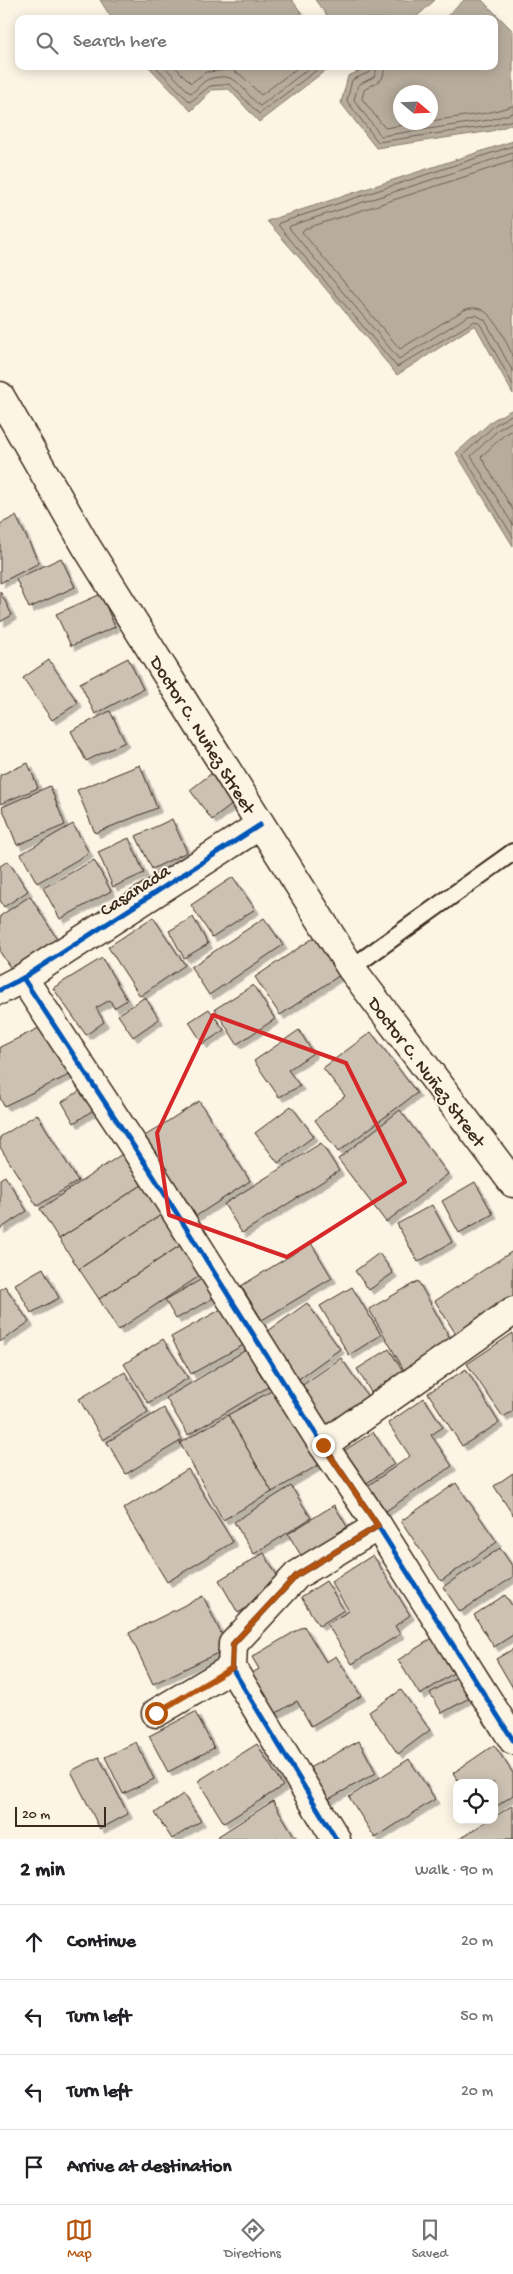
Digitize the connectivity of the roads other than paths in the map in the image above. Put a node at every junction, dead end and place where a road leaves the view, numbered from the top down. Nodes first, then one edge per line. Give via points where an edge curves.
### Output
1 (0, 396) edge
2 (260, 825) junction
3 (513, 852) edge
4 (351, 968) junction
5 (12, 984) edge
6 (513, 1183) edge
7 (513, 1311) edge
8 (323, 1445) junction
9 (378, 1526) junction
10 (232, 1668) junction
11 (156, 1713) dead end
12 (513, 1740) edge
13 (336, 1839) edge

1 - 2 street, Doctor C. Nuñez Street via 86,546
2 - 4 street, Doctor C. Nuñez Street
2 - 5 street, Casanada
3 - 4 lane
4 - 6 street, Doctor C. Nuñez Street
5 - 8 street via 157,1182
7 - 8 street
8 - 9 street
9 - 10 street via 297,1575 233,1644
9 - 12 street
10 - 11 street
10 - 13 street

